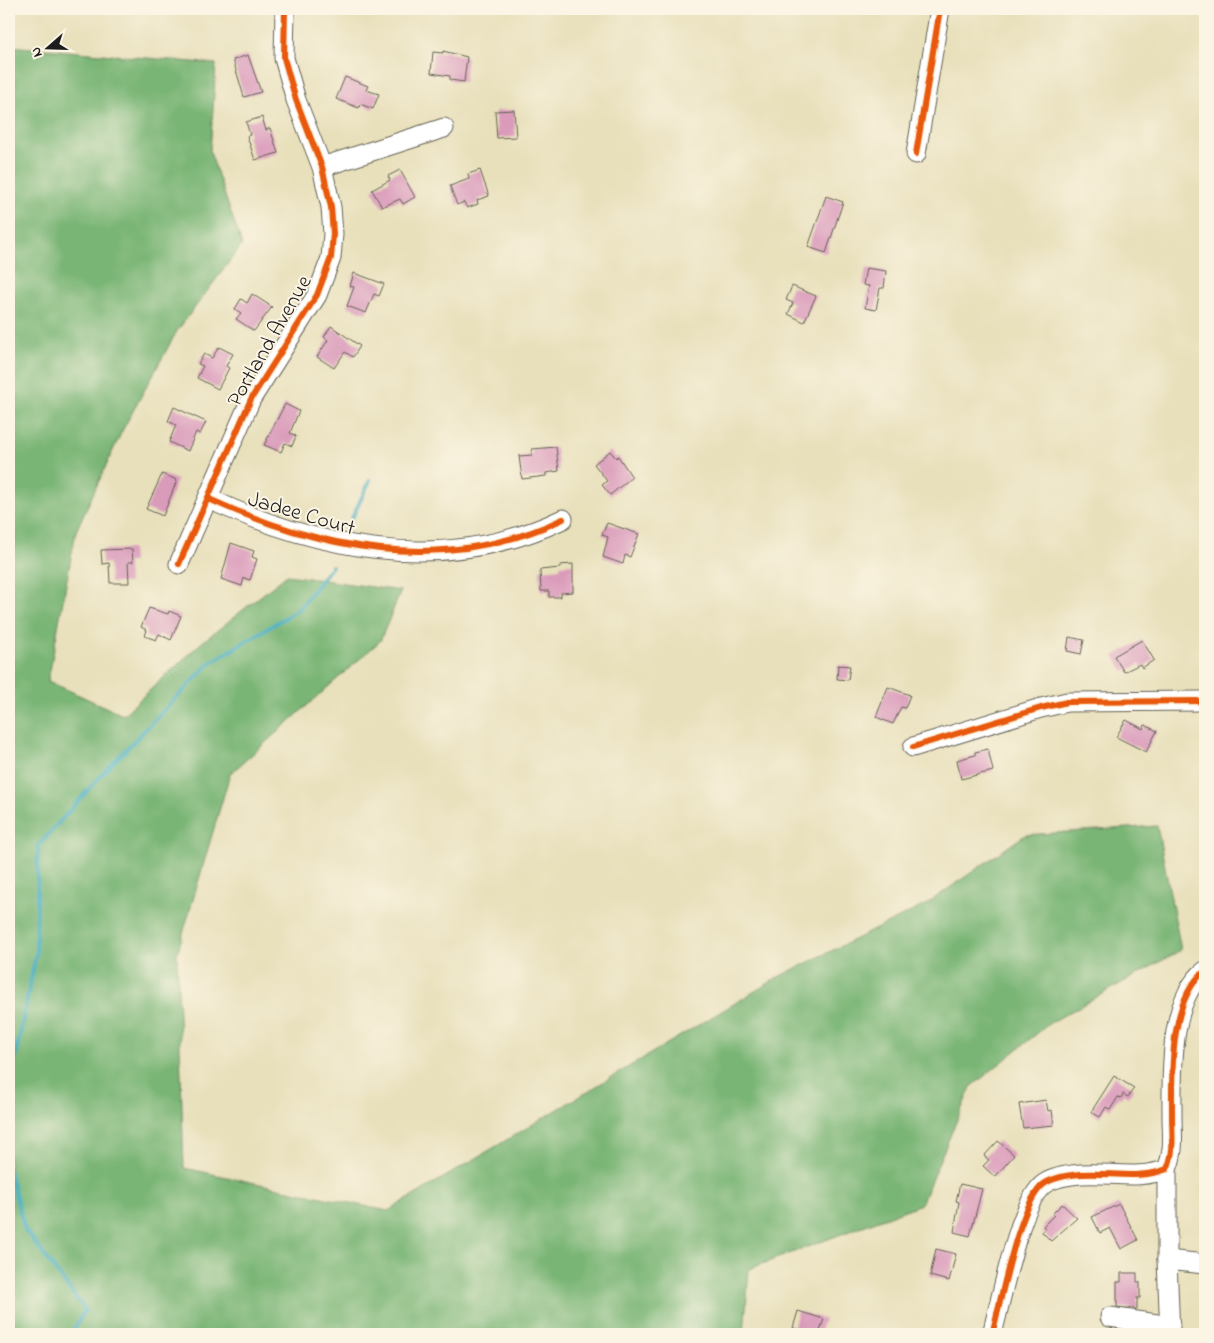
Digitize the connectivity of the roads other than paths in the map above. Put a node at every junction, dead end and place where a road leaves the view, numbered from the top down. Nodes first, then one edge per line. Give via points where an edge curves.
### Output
1 (285, 9) edge
2 (940, 9) edge
3 (444, 128) dead end
4 (916, 154) dead end
5 (322, 167) junction
6 (209, 499) junction
7 (562, 519) dead end
8 (179, 564) dead end
9 (1205, 701) edge
10 (913, 747) dead end
11 (1205, 971) edge
12 (1167, 1169) junction
13 (1167, 1260) junction
14 (1205, 1264) edge
15 (1110, 1317) dead end
16 (1170, 1330) edge
17 (992, 1334) edge

1 - 5 street, Portland Avenue via 284,58
2 - 4 street
3 - 5 street
5 - 6 street, Portland Avenue via 333,234 327,271 303,320 251,399
6 - 7 street, Jadee Court via 299,534 358,548 396,551 444,550 476,545 537,531
6 - 8 street, Portland Avenue
9 - 10 street via 1067,702
11 - 12 street via 1193,982 1184,999 1176,1029 1172,1158
12 - 13 street
12 - 17 street via 1144,1176 1081,1174 1044,1184 1036,1192 1018,1234
13 - 14 street
13 - 16 street
15 - 16 street

